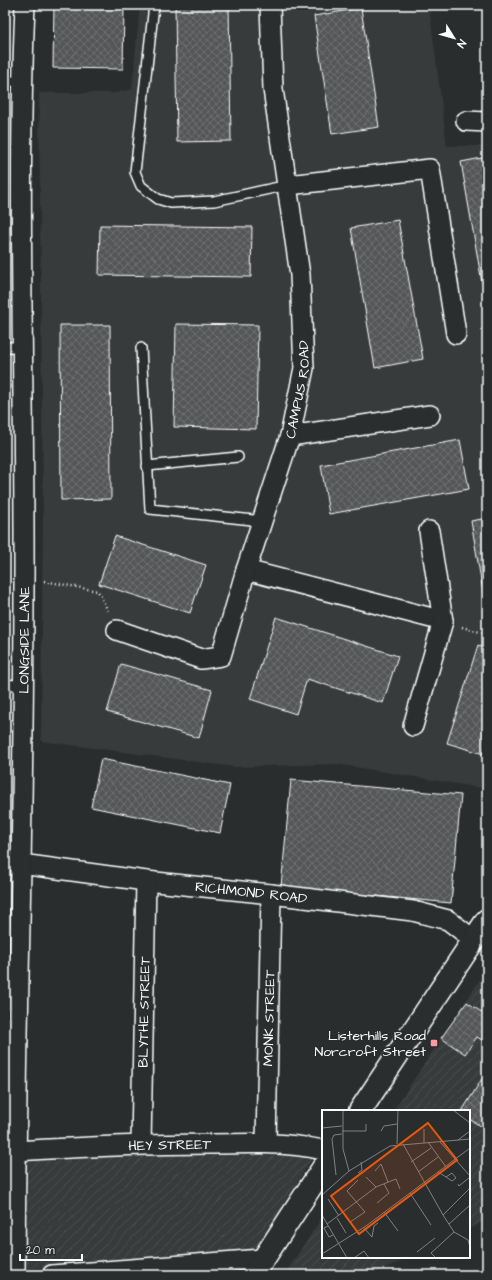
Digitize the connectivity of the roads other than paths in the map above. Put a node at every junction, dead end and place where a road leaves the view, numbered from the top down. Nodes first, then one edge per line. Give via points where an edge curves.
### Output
1 (25, 5) edge
2 (154, 5) edge
3 (270, 5) edge
4 (13, 81) edge
5 (466, 121) dead end
6 (487, 122) edge
7 (288, 185) junction
8 (456, 334) dead end
9 (13, 347) edge
10 (140, 348) dead end
11 (430, 415) dead end
12 (290, 436) junction
13 (238, 457) dead end
14 (147, 466) junction
15 (262, 521) junction
16 (430, 531) dead end
17 (246, 570) junction
18 (443, 621) junction
19 (117, 630) dead end
20 (5, 684) edge
21 (24, 686) junction
22 (413, 726) dead end
23 (13, 863) edge
24 (146, 881) junction
25 (271, 894) junction
26 (487, 920) edge
27 (474, 940) junction
28 (11, 1055) edge
29 (361, 1110) edge
30 (266, 1143) junction
31 (141, 1144) junction
32 (322, 1150) edge
33 (16, 1151) junction
34 (322, 1170) edge
35 (258, 1267) edge
36 (15, 1275) edge
37 (52, 1275) edge

1 - 4 street, LONGSIDE LANE
2 - 7 lane via 136,172 141,186 158,199 171,203 214,201
3 - 7 street, CAMPUS ROAD via 274,89
4 - 9 street, LONGSIDE LANE
5 - 6 street
7 - 8 street via 430,169
7 - 12 street, CAMPUS ROAD via 300,275 304,368
9 - 21 street, LONGSIDE LANE via 24,580
10 - 14 lane
11 - 12 street
12 - 15 street, CAMPUS ROAD
13 - 14 lane
14 - 15 lane via 150,509
15 - 17 street, CAMPUS ROAD
16 - 18 street
17 - 18 street
17 - 19 street, CAMPUS ROAD via 221,656 201,659
18 - 22 street
20 - 21 lane
21 - 23 street, LONGSIDE LANE
23 - 24 street, RICHMOND ROAD
23 - 28 street, LONGSIDE LANE
24 - 25 street, RICHMOND ROAD
24 - 31 street, BLYTHE STREET
25 - 27 street, RICHMOND ROAD via 413,912 448,920
25 - 30 street, MONK STREET
26 - 27 street
27 - 29 street
28 - 33 street, LONGSIDE LANE
30 - 31 street, HEY STREET
30 - 32 street, HEY STREET
31 - 33 street, HEY STREET
33 - 36 street, LONGSIDE LANE
34 - 35 street
35 - 37 street

